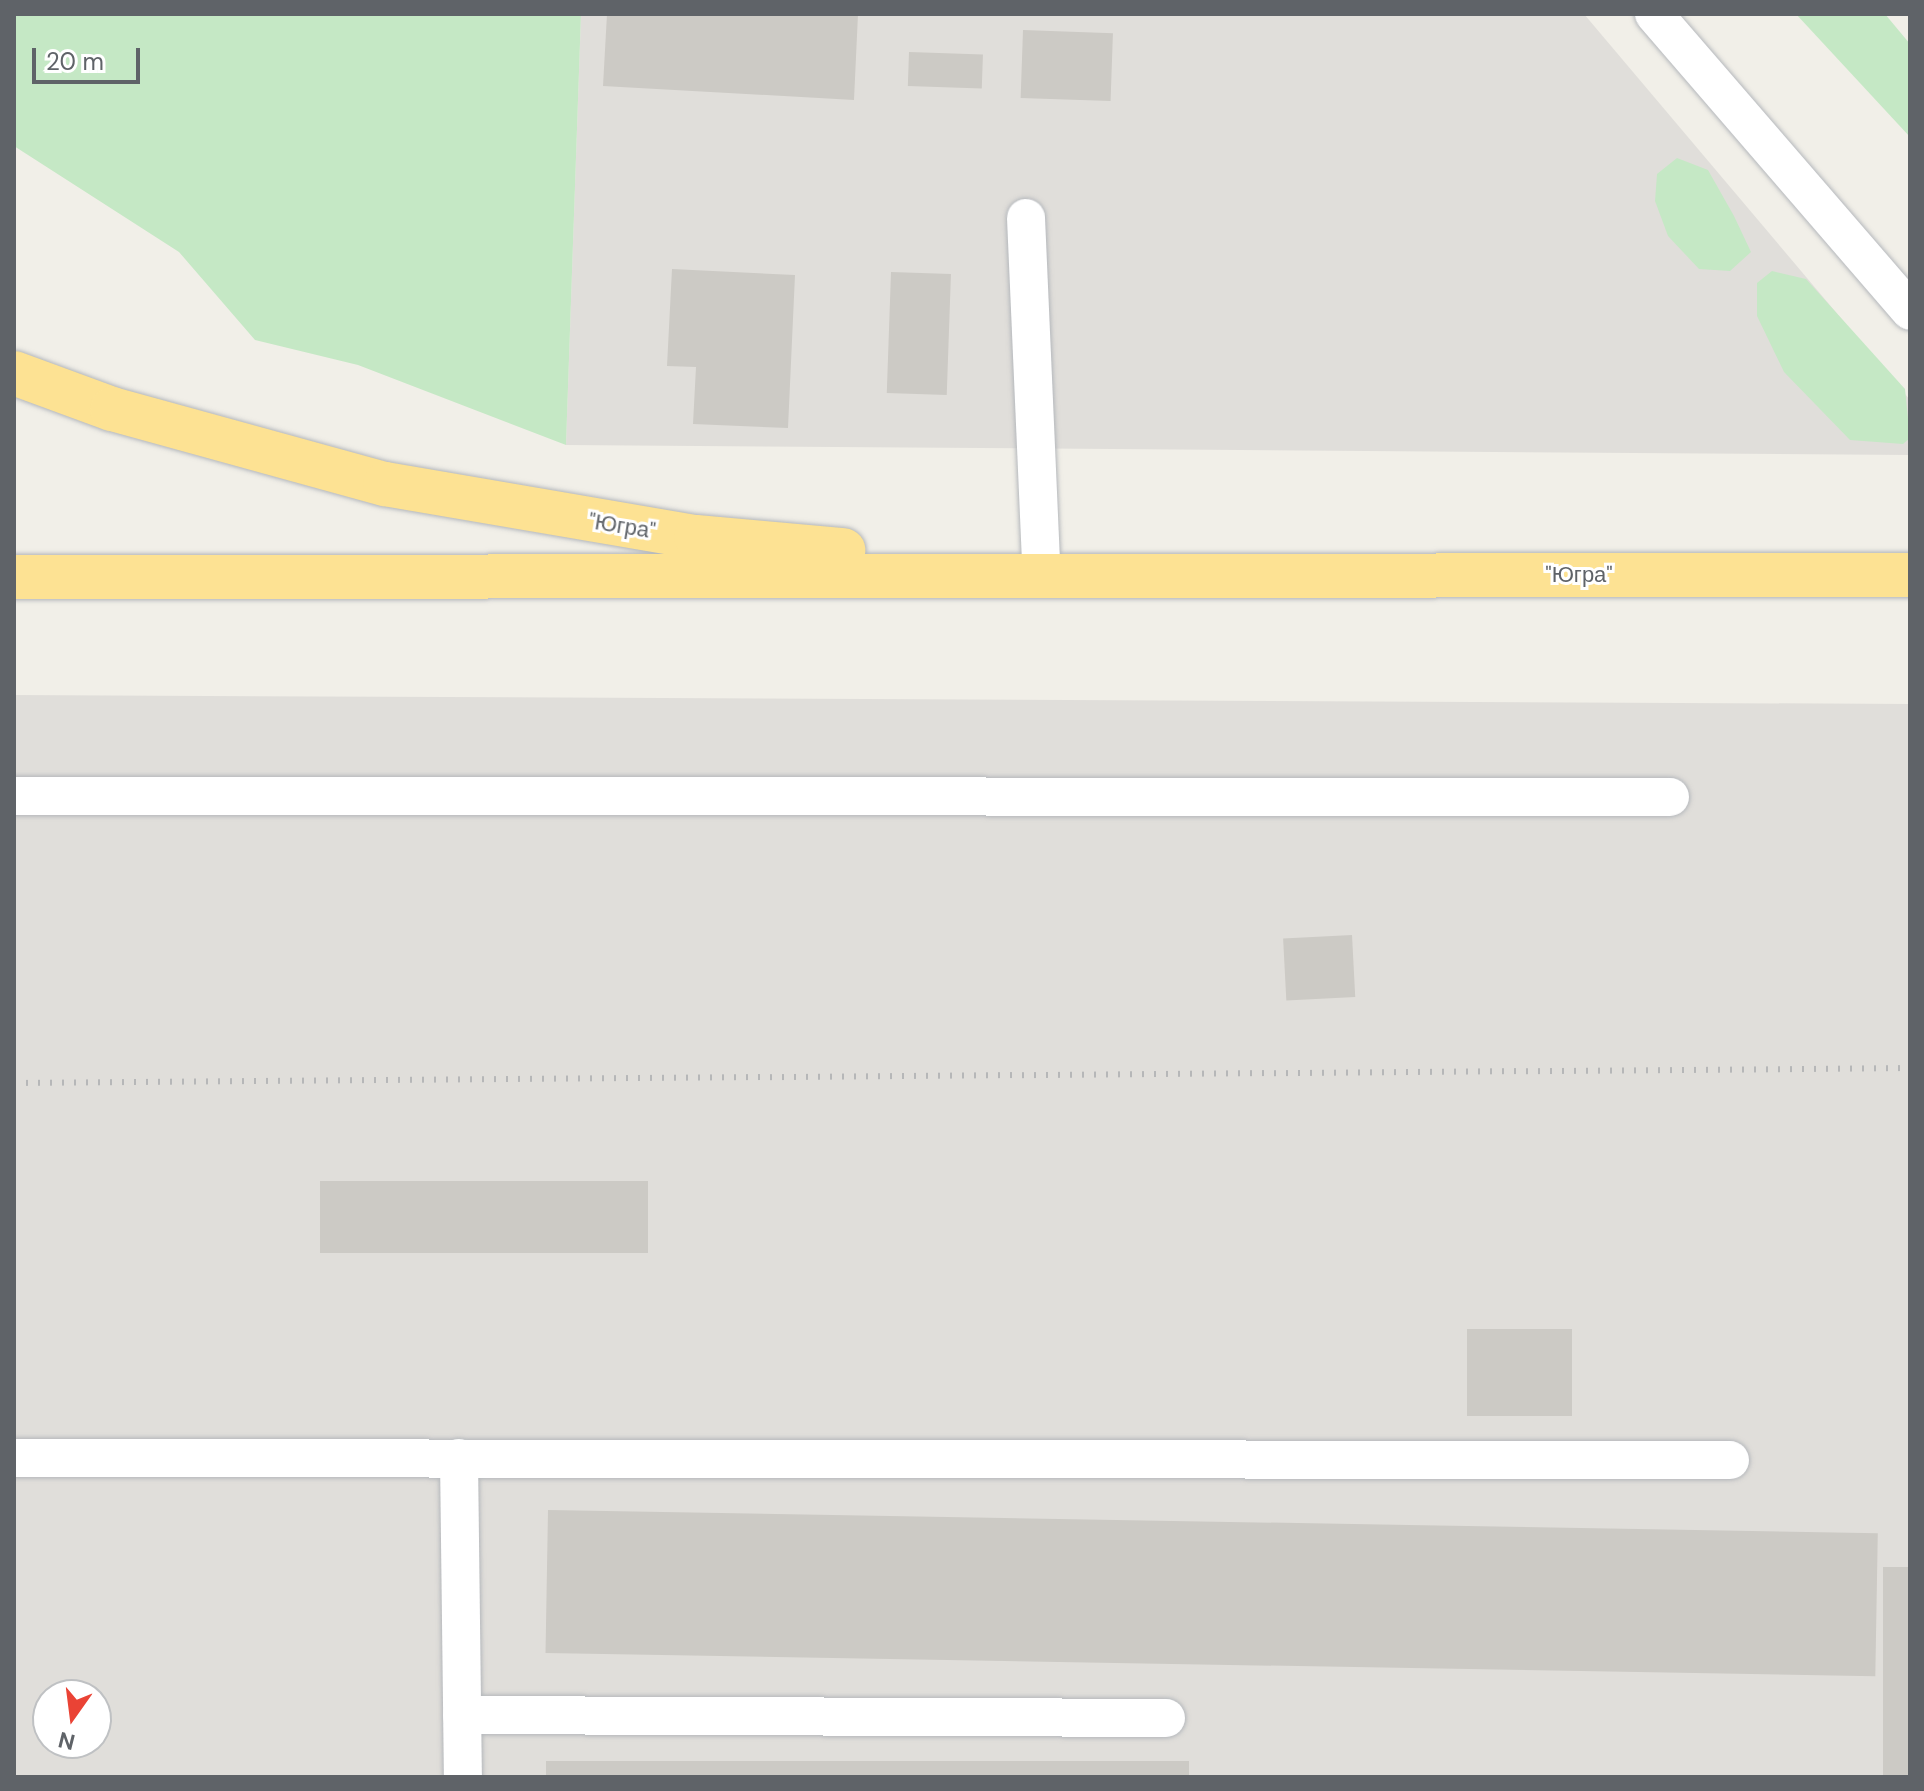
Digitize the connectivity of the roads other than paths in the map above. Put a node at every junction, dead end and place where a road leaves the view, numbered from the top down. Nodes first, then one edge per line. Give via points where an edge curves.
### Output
1 (1654, 14) edge
2 (1026, 218) dead end
3 (1910, 311) edge
4 (14, 373) edge
5 (1041, 563) junction
6 (1249, 575) junction
7 (1910, 575) edge
8 (14, 577) edge
9 (14, 796) edge
10 (1670, 797) dead end
11 (14, 1458) edge
12 (459, 1458) junction
13 (1730, 1460) dead end
14 (462, 1715) junction
15 (1166, 1718) dead end
16 (463, 1777) edge

1 - 3 street
2 - 5 street
4 - 5 highway, "Югра" via 230,444 533,513 696,537
5 - 6 highway, "Югра"
6 - 7 highway, "Югра"
6 - 8 highway, "Югра"
9 - 10 street
11 - 12 street
12 - 13 street
12 - 14 street
14 - 15 street
14 - 16 street

